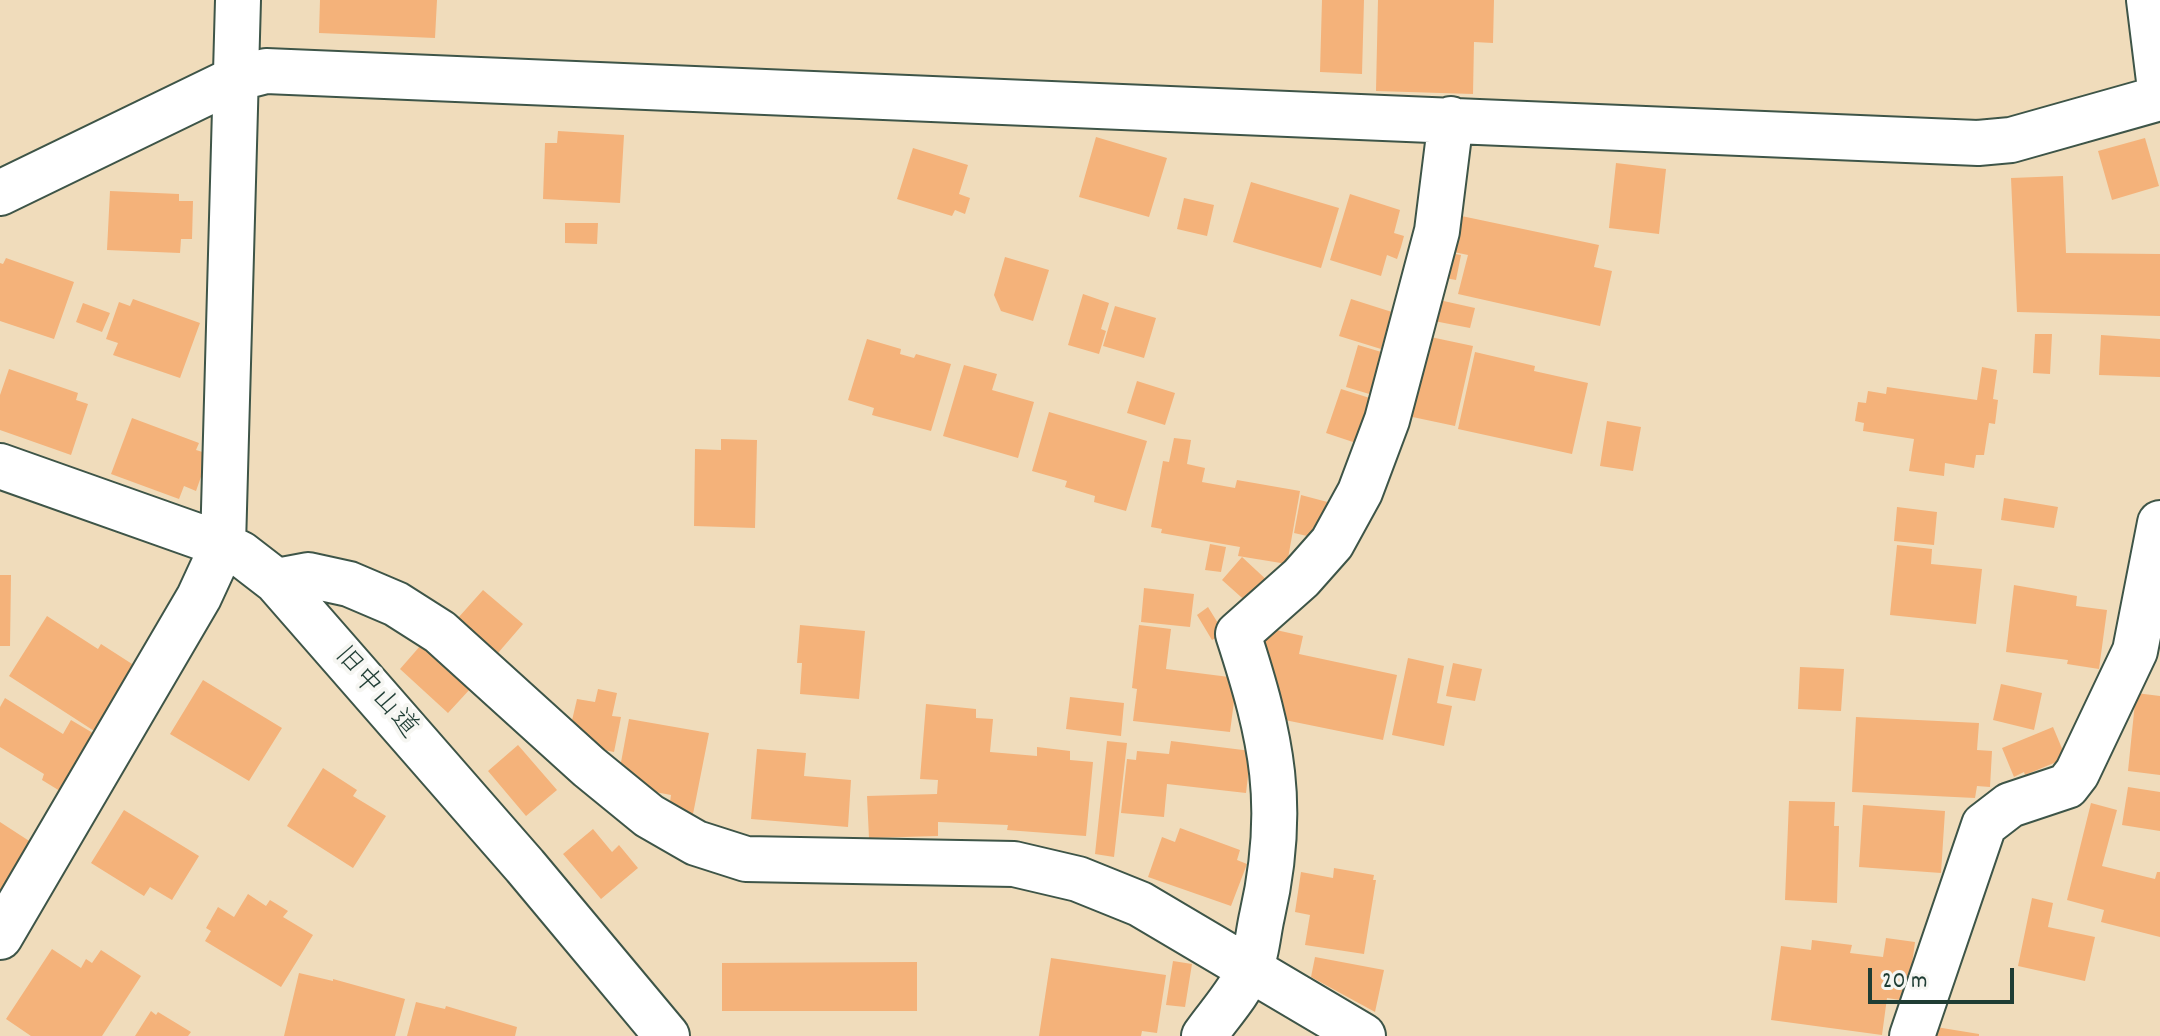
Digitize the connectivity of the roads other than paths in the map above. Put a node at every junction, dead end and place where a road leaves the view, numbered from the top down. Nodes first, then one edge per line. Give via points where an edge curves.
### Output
1 (238, 0) edge
2 (2149, 0) edge
3 (235, 79) junction
4 (2160, 89) edge
5 (2160, 98) edge
6 (1451, 119) junction
7 (0, 193) edge
8 (0, 466) edge
9 (2160, 523) edge
10 (223, 545) junction
11 (276, 581) junction
12 (2148, 653) edge
13 (0, 937) edge
14 (1250, 970) junction
15 (667, 1036) edge
16 (1204, 1036) edge
17 (1363, 1036) edge
18 (1912, 1036) edge

1 - 3 street
2 - 4 street
3 - 6 street via 266,71
3 - 7 street
3 - 10 street
5 - 6 street via 2011,140 1978,143
6 - 14 street via 1437,231 1387,420 1360,492 1332,543 1238,634 1269,743 1275,787 1268,885
8 - 10 street, 旧中山道
9 - 12 street
10 - 11 street, 旧中山道
10 - 13 street via 199,597
11 - 14 street via 308,575 349,584 396,604 440,632 649,816 696,843 746,859 1014,864 1078,879 1140,904
11 - 15 street, 旧中山道
12 - 18 street via 2067,786 2010,805 1984,825
14 - 16 street
14 - 17 street

